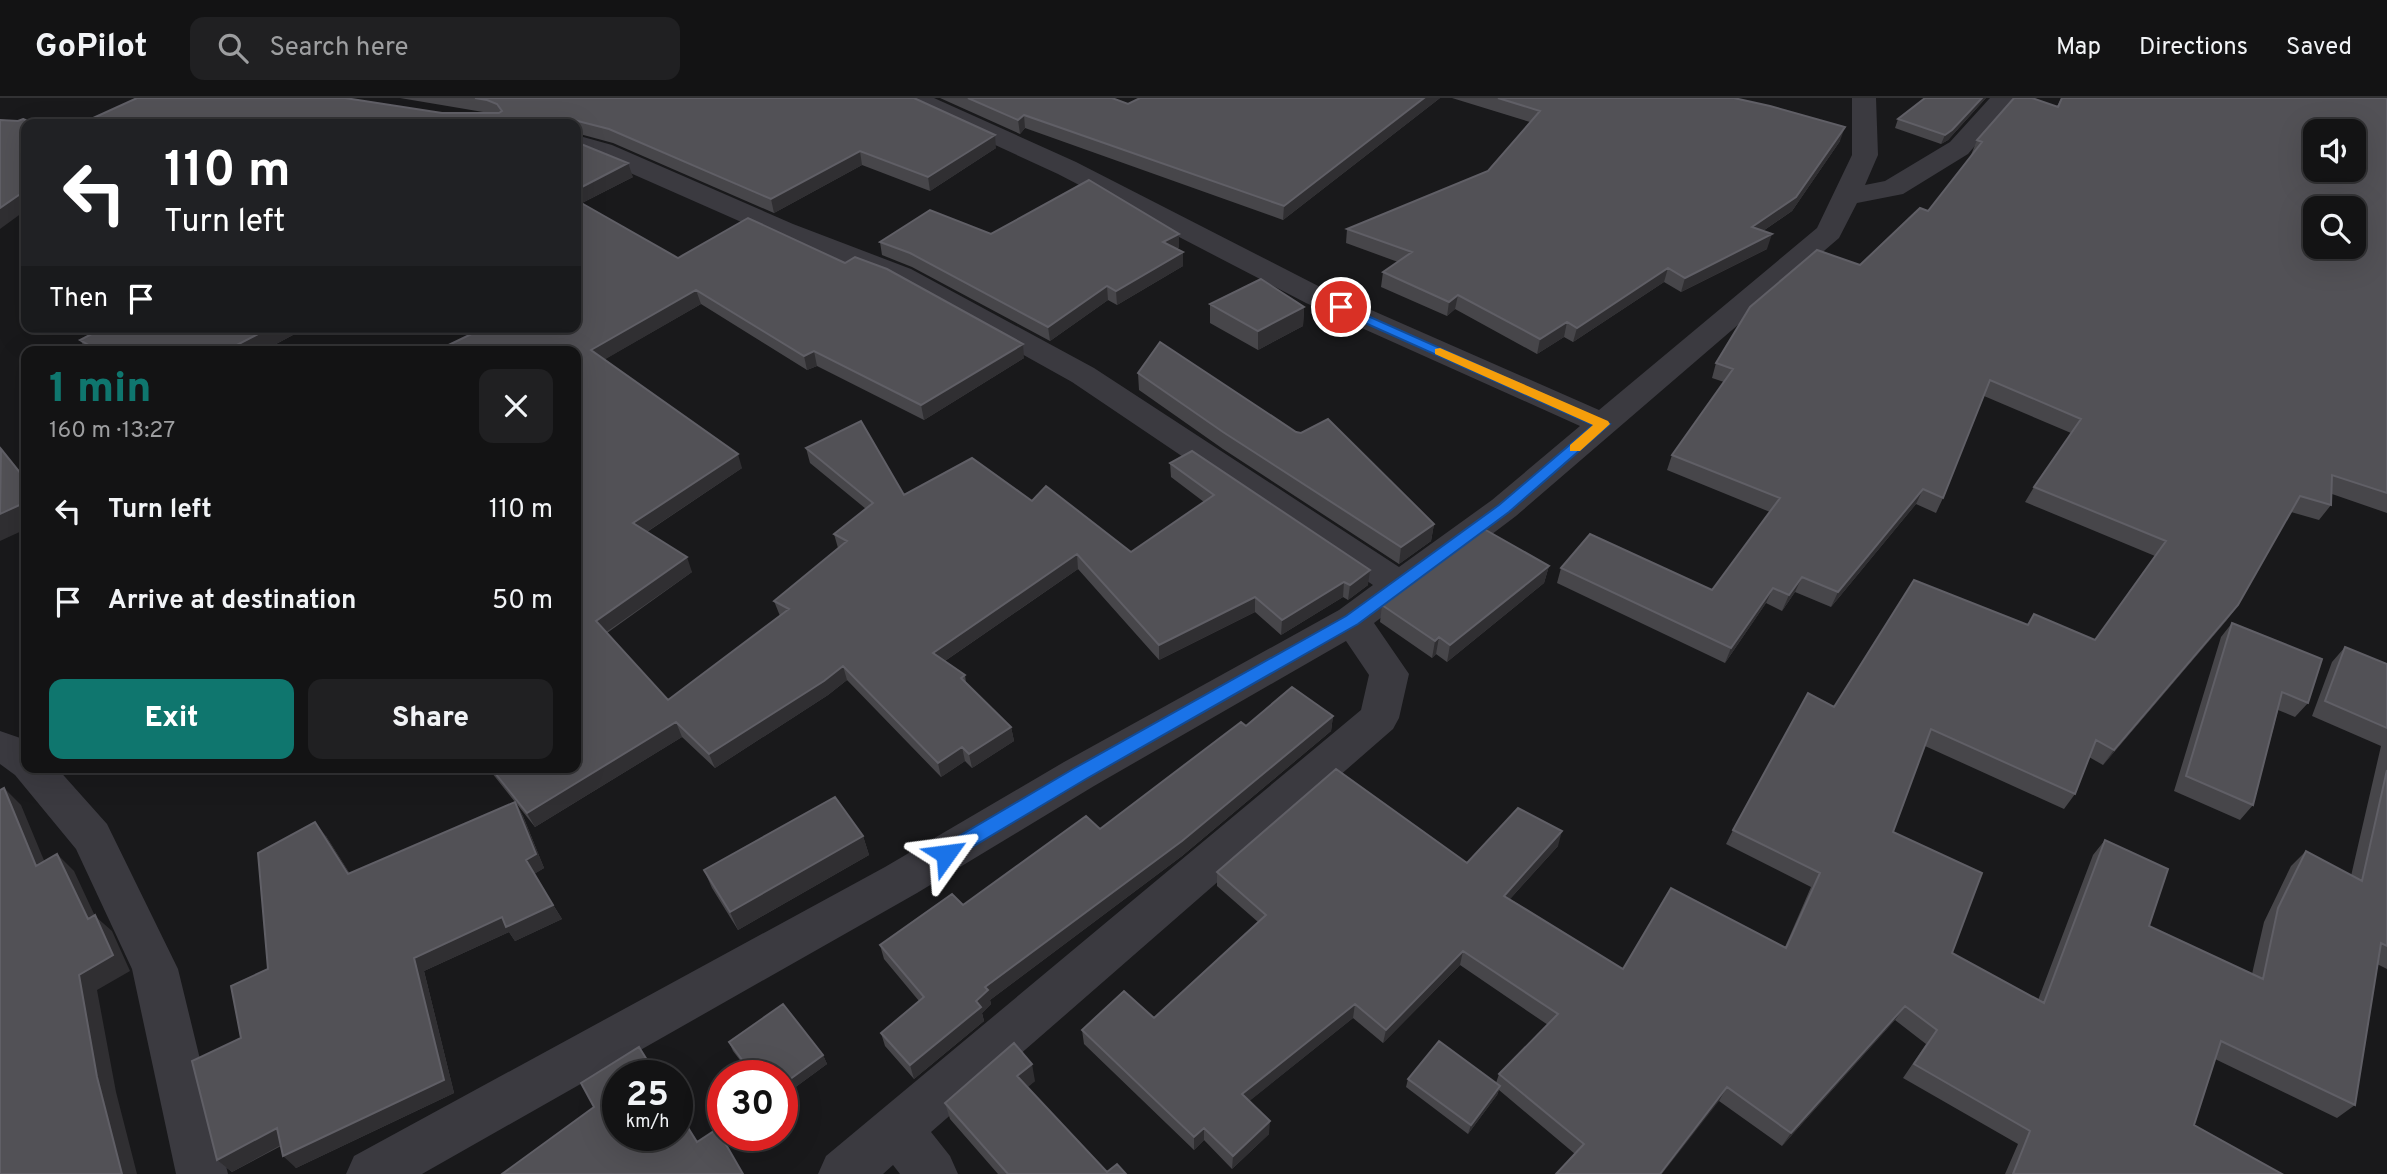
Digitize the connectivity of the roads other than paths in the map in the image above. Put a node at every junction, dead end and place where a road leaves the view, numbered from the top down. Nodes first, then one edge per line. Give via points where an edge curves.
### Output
1 (913, 98) edge
2 (1864, 98) edge
3 (2004, 98) edge
4 (581, 144) edge
5 (1848, 196) junction
6 (1603, 424) junction
7 (1400, 585) junction
8 (1352, 620) junction
9 (0, 747) edge
10 (21, 755) edge
11 (36, 773) edge
12 (897, 1129) junction
13 (202, 1174) edge
14 (372, 1174) edge
15 (844, 1174) edge
16 (932, 1174) edge

1 - 6 street via 1067,168 1317,297
2 - 5 street via 1865,155
3 - 5 street via 1959,148 1893,188
4 - 7 street via 901,275 1083,375
5 - 6 street via 1829,232
6 - 7 street via 1504,508
7 - 8 street
8 - 12 street via 1389,674 1378,718
8 - 14 street via 901,880
9 - 10 street
11 - 13 street via 92,837 155,969
12 - 15 street
12 - 16 street

